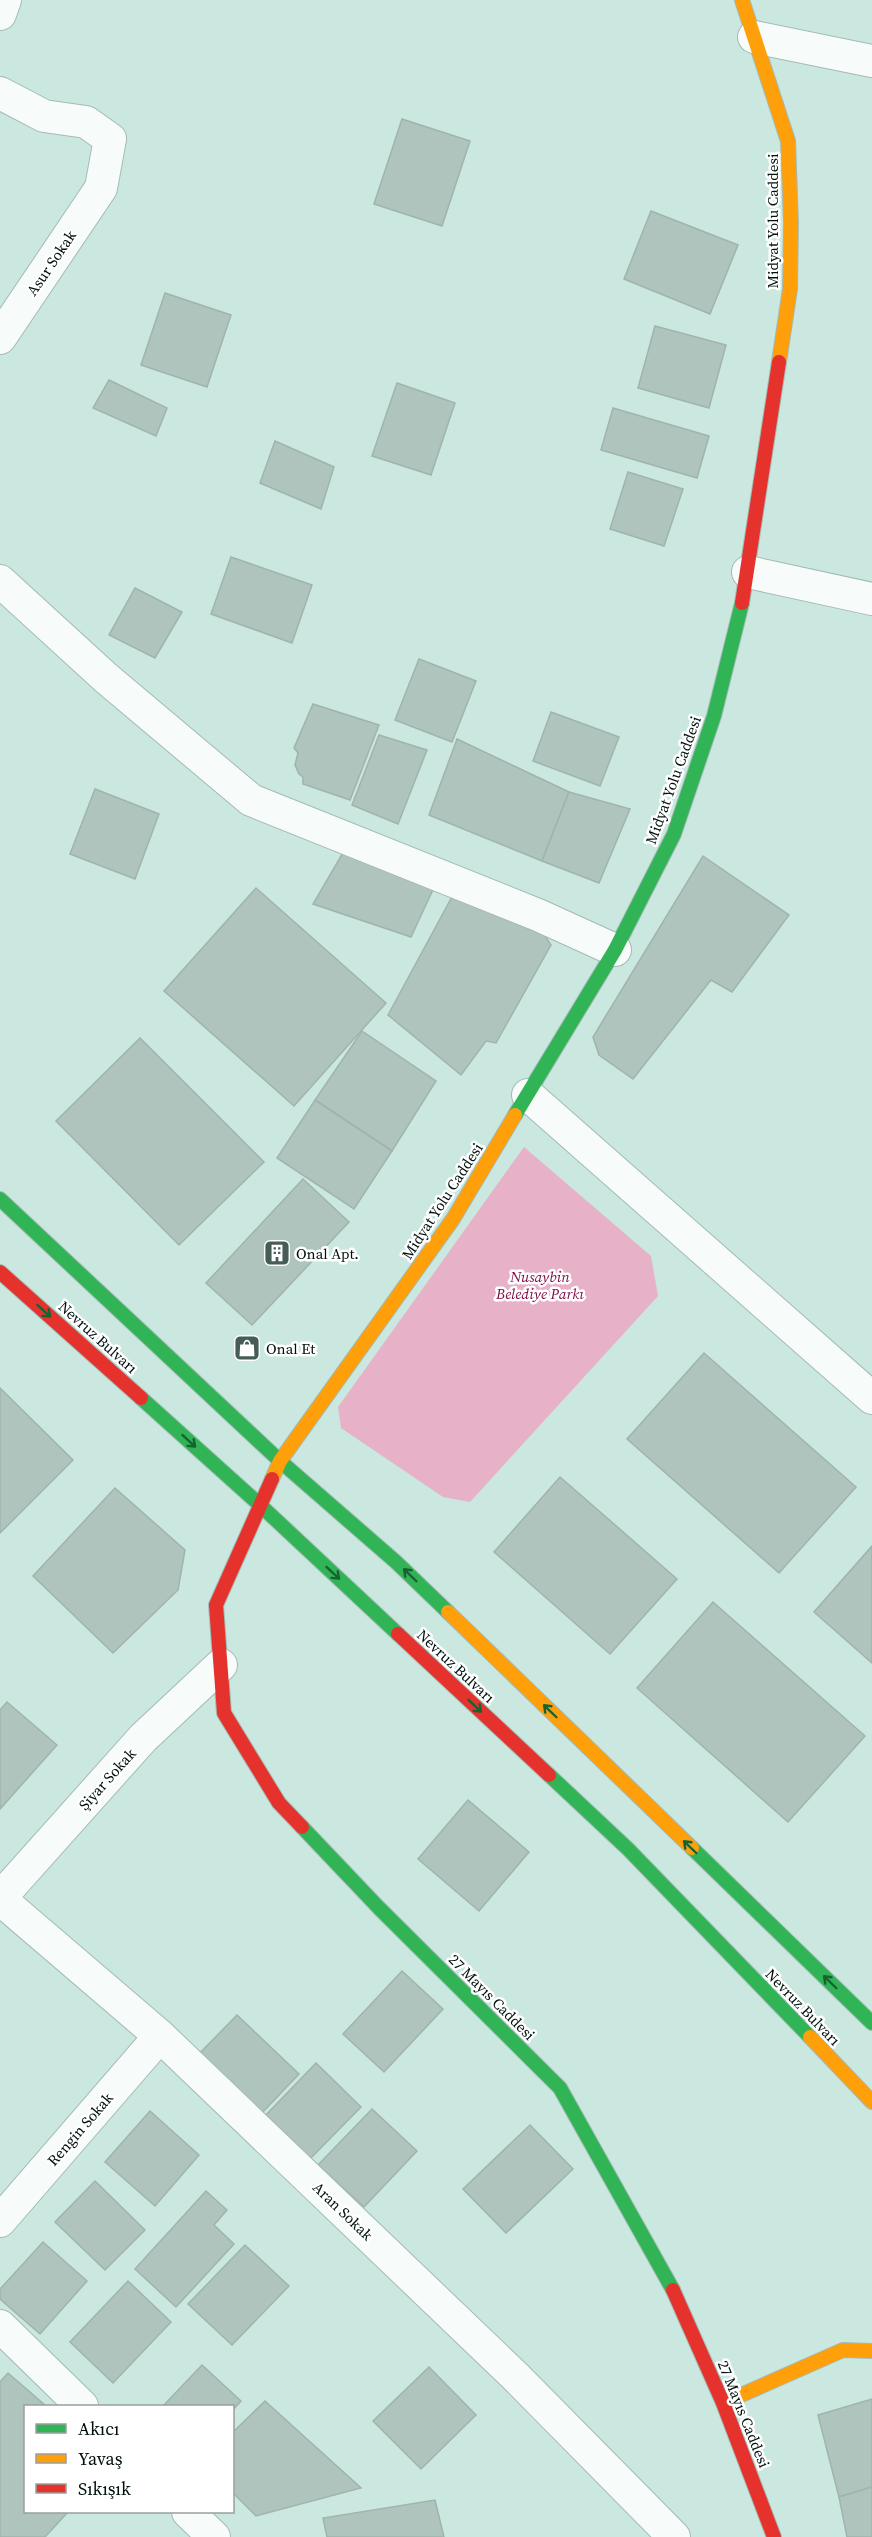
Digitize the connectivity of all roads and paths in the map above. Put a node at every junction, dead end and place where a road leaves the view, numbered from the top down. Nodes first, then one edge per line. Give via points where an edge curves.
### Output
1 (5, 0) edge
2 (742, 0) edge
3 (0, 14) edge
4 (754, 37) junction
5 (872, 61) edge
6 (0, 93) edge
7 (0, 338) edge
8 (748, 572) junction
9 (0, 581) edge
10 (872, 599) edge
11 (615, 950) junction
12 (528, 1095) junction
13 (0, 1199) edge
14 (0, 1272) edge
15 (872, 1398) edge
16 (280, 1461) junction
17 (260, 1505) junction
18 (221, 1665) junction
19 (0, 1898) edge
20 (872, 2023) edge
21 (160, 2036) junction
22 (872, 2102) edge
23 (0, 2221) edge
24 (0, 2326) edge
25 (872, 2351) edge
26 (723, 2403) junction
27 (81, 2405) edge
28 (190, 2513) edge
29 (214, 2537) edge
30 (674, 2537) edge
31 (774, 2537) edge

1 - 3 street
2 - 4 street, Midyat Yolu Caddesi
4 - 5 street
4 - 8 street, Midyat Yolu Caddesi via 788,141 791,223 790,289
6 - 7 street, Asur Sokak via 44,116 86,122 110,140 101,188
8 - 10 street
8 - 11 street, Midyat Yolu Caddesi via 714,716 674,834
9 - 11 street via 106,678 251,800 538,915
11 - 12 street, Midyat Yolu Caddesi
12 - 15 street
12 - 16 street, Midyat Yolu Caddesi via 453,1219
13 - 16 street
14 -> 17 street, Nevruz Bulvarı
16 - 17 street, Midyat Yolu Caddesi
20 -> 16 street via 396,1562
17 - 18 street, 27 Mayıs Caddesi via 216,1605
17 -> 22 street, Nevruz Bulvarı via 628,1849
18 - 19 street, Şiyar Sokak via 144,1738
18 - 26 street, 27 Mayıs Caddesi via 224,1713 279,1803 560,2088 668,2280
19 - 21 street, Aran Sokak
21 - 23 street, Rengin Sokak
21 - 30 street, Aran Sokak via 516,2377
24 - 27 street
25 - 26 street via 843,2350
26 - 31 street, 27 Mayıs Caddesi
28 - 29 street

